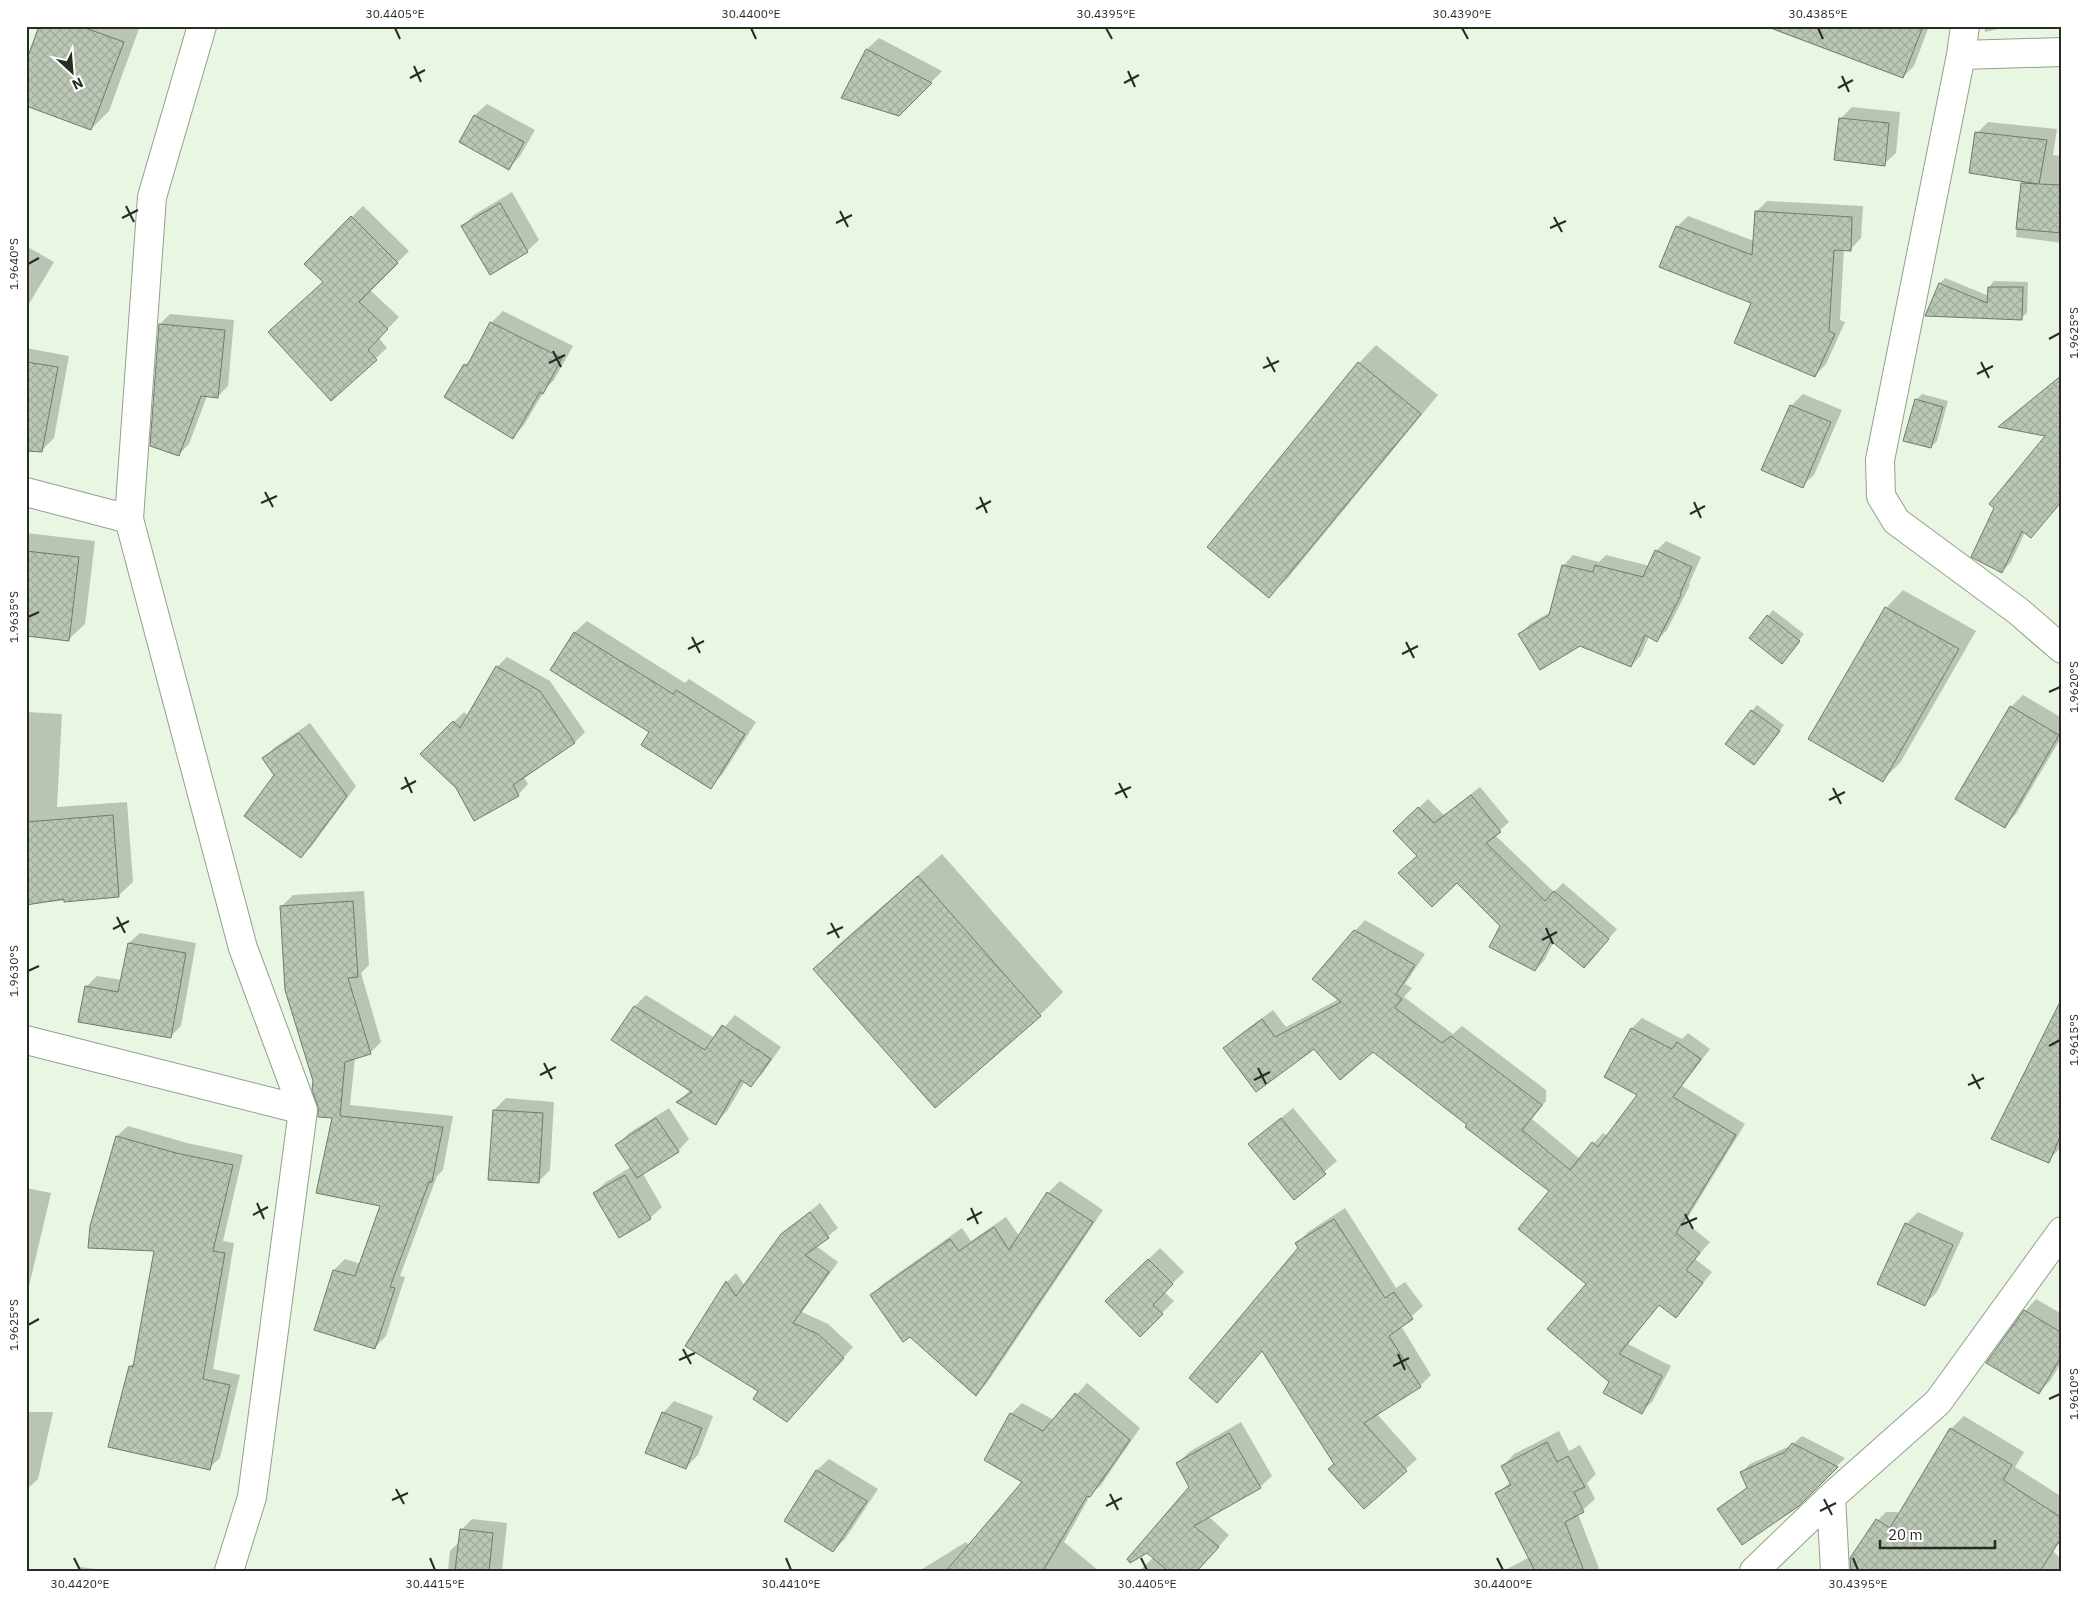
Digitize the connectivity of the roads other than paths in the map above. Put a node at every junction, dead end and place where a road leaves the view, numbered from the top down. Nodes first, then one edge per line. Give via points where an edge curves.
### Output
1 (202, 26) edge
2 (1965, 26) edge
3 (2062, 52) edge
4 (1961, 55) junction
5 (26, 492) edge
6 (129, 519) junction
7 (2062, 650) edge
8 (26, 1040) edge
9 (303, 1110) junction
10 (2062, 1231) edge
11 (1831, 1497) junction
12 (229, 1571) edge
13 (1754, 1571) edge
14 (1834, 1571) edge

1 - 6 street via 152,197
2 - 4 street
3 - 4 street
4 - 7 street via 1880,460 1881,496 1896,521 2018,611
5 - 6 street
6 - 9 street via 244,948
8 - 9 street
9 - 12 street via 252,1497
10 - 11 street via 1938,1402
11 - 13 street
11 - 14 street

